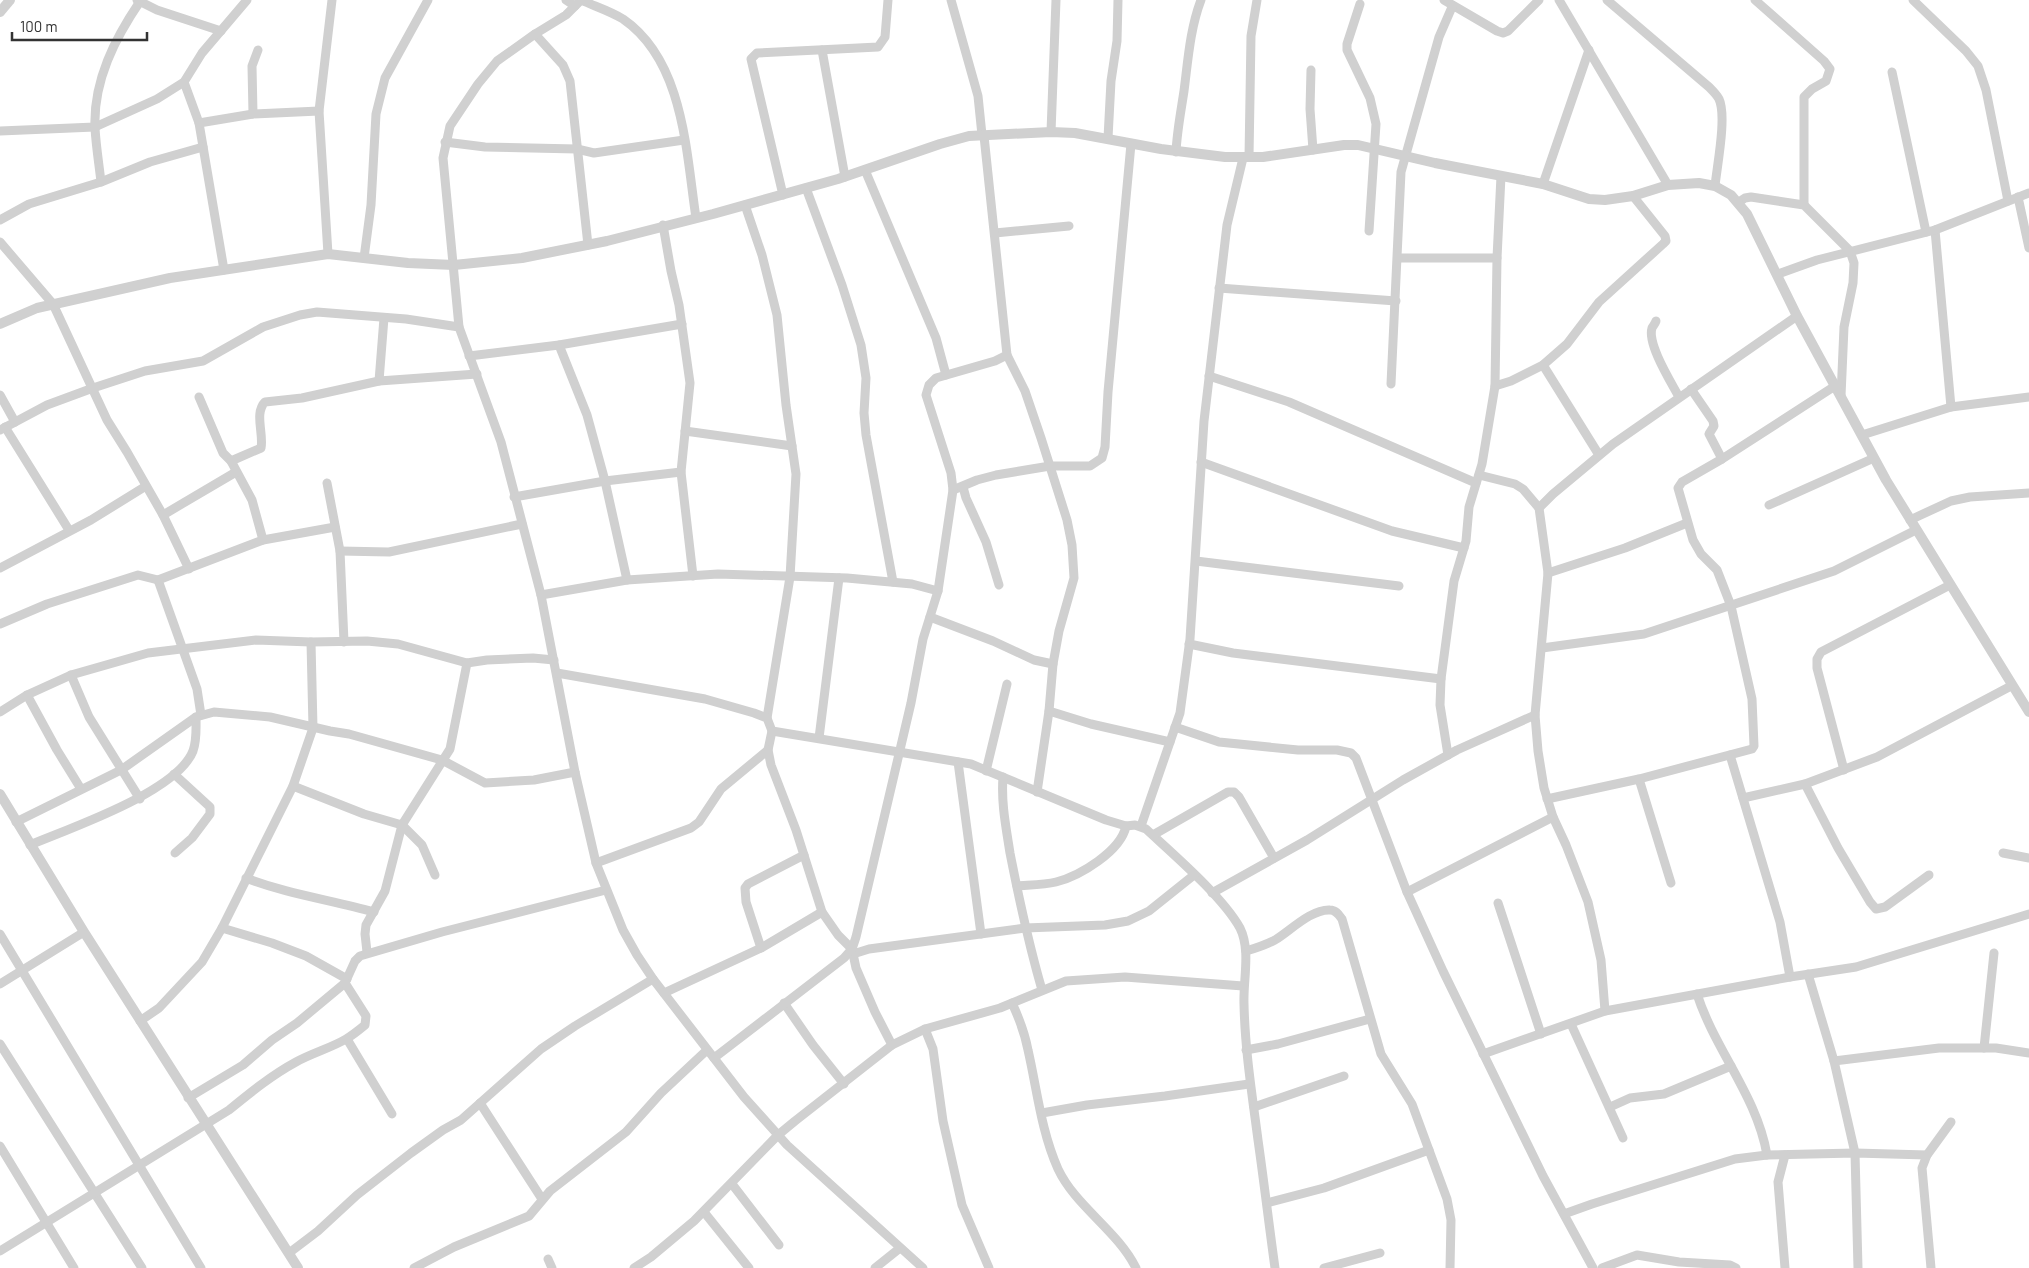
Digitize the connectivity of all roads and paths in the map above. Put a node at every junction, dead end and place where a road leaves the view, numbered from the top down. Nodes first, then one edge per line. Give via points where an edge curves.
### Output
1 (10, 0) edge
2 (247, 0) edge
3 (332, 0) edge
4 (428, 0) edge
5 (566, 0) edge
6 (888, 0) edge
7 (951, 0) edge
8 (1056, 0) edge
9 (1118, 0) edge
10 (1201, 0) edge
11 (1258, 0) edge
12 (1444, 0) edge
13 (1539, 0) edge
14 (1559, 0) edge
15 (1608, 0) edge
16 (1755, 0) edge
17 (1913, 0) edge
18 (139, 1) edge
19 (1360, 4) dead end
20 (575, 6) junction
21 (1452, 6) junction
22 (0, 12) edge
23 (222, 31) junction
24 (535, 34) junction
25 (258, 50) dead end
26 (822, 50) junction
27 (1590, 50) junction
28 (1311, 70) dead end
29 (1892, 72) dead end
30 (184, 82) junction
31 (319, 111) junction
32 (253, 114) junction
33 (199, 123) junction
34 (95, 127) junction
35 (0, 130) edge
36 (1051, 132) junction
37 (983, 135) junction
38 (1108, 138) junction
39 (684, 140) junction
40 (445, 142) junction
41 (1130, 144) junction
42 (203, 147) junction
43 (1374, 148) junction
44 (577, 149) junction
45 (1312, 150) junction
46 (1176, 152) junction
47 (1404, 156) junction
48 (1246, 157) junction
49 (866, 170) junction
50 (1502, 176) junction
51 (844, 177) junction
52 (101, 182) junction
53 (1543, 184) junction
54 (1668, 185) junction
55 (1715, 186) junction
56 (806, 188) junction
57 (2029, 193) edge
58 (783, 195) junction
59 (1633, 196) junction
60 (2018, 198) junction
61 (2008, 201) junction
62 (1739, 202) junction
63 (746, 205) junction
64 (1804, 205) junction
65 (696, 218) junction
66 (0, 220) edge
67 (663, 226) junction
68 (1069, 226) dead end
69 (1368, 231) dead end
70 (1931, 231) junction
71 (995, 233) junction
72 (0, 242) edge
73 (588, 245) junction
74 (2029, 248) edge
75 (1850, 251) junction
76 (328, 254) junction
77 (364, 258) junction
78 (1398, 258) junction
79 (1497, 258) junction
80 (454, 265) junction
81 (224, 270) junction
82 (1778, 274) junction
83 (1219, 288) junction
84 (1396, 301) junction
85 (53, 304) junction
86 (1797, 316) junction
87 (384, 318) junction
88 (1656, 321) dead end
89 (0, 324) edge
90 (682, 324) junction
91 (458, 327) junction
92 (559, 345) junction
93 (1007, 355) junction
94 (469, 356) junction
95 (1543, 365) junction
96 (477, 374) junction
97 (946, 375) junction
98 (1209, 376) junction
99 (379, 381) junction
100 (1391, 384) dead end
101 (1495, 386) junction
102 (1835, 386) junction
103 (93, 388) junction
104 (1691, 389) junction
105 (0, 395) edge
106 (1841, 396) junction
107 (199, 397) dead end
108 (1679, 397) junction
109 (2029, 397) edge
110 (1950, 407) junction
111 (15, 422) junction
112 (3, 429) edge
113 (684, 431) junction
114 (1862, 435) junction
115 (792, 446) junction
116 (1599, 455) junction
117 (1874, 458) junction
118 (1722, 459) junction
119 (231, 462) junction
120 (1201, 462) junction
121 (1050, 466) junction
122 (236, 472) junction
123 (681, 472) junction
124 (1477, 479) junction
125 (605, 481) junction
126 (327, 483) dead end
127 (146, 486) junction
128 (963, 486) junction
129 (953, 490) junction
130 (2029, 493) edge
131 (514, 497) junction
132 (1769, 505) dead end
133 (1539, 508) junction
134 (163, 514) junction
135 (1910, 520) junction
136 (1687, 523) junction
137 (522, 524) junction
138 (336, 527) junction
139 (69, 530) junction
140 (1916, 530) junction
141 (263, 540) junction
142 (1464, 548) junction
143 (340, 551) junction
144 (1196, 561) junction
145 (0, 568) edge
146 (189, 569) junction
147 (1548, 573) junction
148 (693, 576) junction
149 (790, 577) junction
150 (839, 578) junction
151 (158, 580) junction
152 (627, 580) junction
153 (893, 582) junction
154 (999, 585) dead end
155 (1950, 585) junction
156 (1399, 586) dead end
157 (938, 591) junction
158 (541, 595) junction
159 (1731, 606) junction
160 (930, 616) junction
161 (0, 624) edge
162 (311, 642) junction
163 (344, 642) junction
164 (1189, 644) junction
165 (1542, 648) junction
166 (184, 649) junction
167 (554, 660) junction
168 (467, 663) junction
169 (1053, 664) junction
170 (557, 673) junction
171 (71, 675) junction
172 (1441, 679) junction
173 (1007, 684) dead end
174 (2011, 686) junction
175 (27, 695) junction
176 (1048, 711) junction
177 (0, 712) edge
178 (2029, 712) edge
179 (1535, 715) junction
180 (198, 716) junction
181 (767, 718) junction
182 (1175, 727) junction
183 (313, 728) junction
184 (772, 730) junction
185 (819, 738) junction
186 (1170, 742) junction
187 (768, 750) junction
188 (900, 751) junction
189 (1730, 755) junction
190 (1448, 756) junction
191 (442, 760) junction
192 (958, 762) junction
193 (121, 770) junction
194 (1844, 770) junction
195 (986, 771) junction
196 (575, 772) junction
197 (174, 774) junction
198 (1003, 777) junction
199 (1639, 779) junction
200 (1805, 784) junction
201 (293, 786) junction
202 (81, 788) junction
203 (1036, 792) junction
204 (0, 794) edge
205 (1743, 798) junction
206 (140, 799) junction
207 (1372, 799) junction
208 (1547, 800) junction
209 (1553, 817) junction
210 (16, 822) junction
211 (402, 825) junction
212 (1126, 826) junction
213 (1141, 826) junction
214 (1153, 835) junction
215 (30, 845) junction
216 (176, 853) dead end
217 (2003, 853) dead end
218 (804, 855) junction
219 (1274, 858) junction
220 (2029, 858) edge
221 (596, 863) junction
222 (435, 875) dead end
223 (1194, 875) junction
224 (1929, 875) dead end
225 (246, 878) junction
226 (1671, 883) dead end
227 (1017, 886) junction
228 (606, 890) junction
229 (1407, 892) junction
230 (1212, 893) junction
231 (1498, 903) dead end
232 (374, 912) junction
233 (822, 912) junction
234 (2029, 914) edge
235 (222, 928) junction
236 (1025, 928) junction
237 (84, 932) junction
238 (0, 934) edge
239 (981, 934) junction
240 (761, 948) junction
241 (853, 951) junction
242 (1246, 951) junction
243 (368, 952) junction
244 (1994, 953) dead end
245 (23, 971) junction
246 (1808, 974) junction
247 (1790, 977) junction
248 (653, 979) junction
249 (346, 981) junction
250 (0, 984) edge
251 (1243, 986) junction
252 (1042, 990) junction
253 (664, 993) junction
254 (1697, 994) junction
255 (1012, 1003) junction
256 (784, 1004) junction
257 (1606, 1012) junction
258 (1370, 1019) junction
259 (140, 1021) junction
260 (1571, 1024) junction
261 (925, 1029) junction
262 (1541, 1034) junction
263 (347, 1039) junction
264 (0, 1044) edge
265 (892, 1045) junction
266 (1984, 1048) junction
267 (707, 1050) junction
268 (1246, 1050) junction
269 (2029, 1053) edge
270 (1483, 1054) junction
271 (714, 1058) junction
272 (1834, 1060) junction
273 (1730, 1066) junction
274 (1344, 1076) dead end
275 (844, 1084) junction
276 (1249, 1084) junction
277 (188, 1098) junction
278 (480, 1103) junction
279 (1254, 1106) junction
280 (1610, 1108) junction
281 (1042, 1113) junction
282 (392, 1114) dead end
283 (1952, 1122) dead end
284 (206, 1125) junction
285 (778, 1135) junction
286 (1624, 1138) dead end
287 (0, 1146) edge
288 (1429, 1150) junction
289 (1855, 1153) junction
290 (1927, 1154) junction
291 (1767, 1155) junction
292 (1785, 1155) junction
293 (140, 1165) junction
294 (732, 1184) junction
295 (94, 1193) junction
296 (542, 1199) junction
297 (1267, 1203) junction
298 (704, 1212) junction
299 (1564, 1214) junction
300 (46, 1223) junction
301 (779, 1245) dead end
302 (900, 1248) junction
303 (0, 1251) edge
304 (289, 1252) junction
305 (1380, 1253) dead end
306 (548, 1259) dead end
307 (74, 1268) edge
308 (142, 1268) edge
309 (201, 1268) edge
310 (298, 1268) edge
311 (414, 1268) edge
312 (552, 1268) edge
313 (634, 1268) edge
314 (750, 1268) edge
315 (875, 1268) edge
316 (923, 1268) edge
317 (989, 1268) edge
318 (1136, 1268) edge
319 (1274, 1268) edge
320 (1324, 1268) edge
321 (1450, 1268) edge
322 (1593, 1268) edge
323 (1602, 1268) edge
324 (1736, 1268) edge
325 (1785, 1268) edge
326 (1858, 1268) edge
327 (1931, 1268) edge

1 - 22 street
2 - 23 street
3 - 31 street
4 - 77 street via 386,78 378,105
5 - 20 street
6 - 26 street via 885,37 878,47
7 - 37 street via 978,96
8 - 36 street
9 - 38 street
10 - 46 street via 1192,28
11 - 48 street via 1251,36
12 - 21 street
13 - 21 street via 1508,31 1503,32
14 - 27 street
15 - 55 street via 1709,86 1719,99 1722,129
16 - 64 street via 1830,70 1826,82 1804,97
17 - 61 street via 1978,66 1986,90
18 - 23 street via 156,10
18 - 34 street via 102,73
19 - 43 street via 1347,50 1374,112
20 - 24 street
20 - 39 street via 581,0 622,18 652,48 673,89
21 - 47 street via 1439,37
23 - 30 street via 202,53
24 - 40 street via 497,61 450,126
24 - 44 street via 563,65 570,81
25 - 32 street via 252,66
26 - 51 street
26 - 58 street via 757,53 751,59
27 - 53 street
27 - 54 street
28 - 45 street
29 - 70 street
30 - 33 street
30 - 34 street via 157,99
31 - 32 street
31 - 76 street
32 - 33 street
33 - 42 street
34 - 35 street
34 - 52 street
36 - 37 street
36 - 38 street
37 - 49 street via 947,142
37 - 71 street
38 - 41 street
39 - 44 street via 594,153
39 - 65 street
40 - 44 street via 485,147
40 - 80 street via 443,158
41 - 46 street
41 - 121 street via 1105,447 1102,458 1090,466
42 - 52 street via 150,162
42 - 81 street
43 - 45 street via 1344,145
43 - 47 street
43 - 69 street
44 - 73 street
45 - 48 street
46 - 48 street
47 - 50 street
47 - 78 street via 1400,172
48 - 83 street via 1227,225
49 - 51 street
49 - 97 street via 936,338
50 - 53 street
50 - 79 street
51 - 56 street
52 - 66 street via 29,204
53 - 59 street via 1589,198 1605,200
54 - 55 street via 1699,182
54 - 59 street
55 - 62 street
56 - 58 street
56 - 153 street via 861,346 866,378 866,435
57 - 60 street
58 - 63 street
59 - 95 street via 1666,240 1599,302 1567,344
60 - 61 street
60 - 74 street
61 - 70 street
62 - 64 street via 1751,197
62 - 82 street
63 - 65 street
63 - 115 street via 777,315
64 - 75 street
65 - 67 street
67 - 73 street
67 - 90 street
68 - 71 street
70 - 75 street
70 - 110 street
71 - 93 street
72 - 85 street
73 - 80 street via 522,258
75 - 82 street
75 - 106 street via 1854,263 1853,283 1844,332
76 - 77 street
76 - 81 street
77 - 80 street
78 - 79 street
78 - 84 street
79 - 101 street
80 - 91 street
81 - 85 street via 170,278
82 - 86 street
83 - 84 street
83 - 98 street
84 - 100 street
85 - 89 street
85 - 103 street
86 - 102 street
86 - 104 street
87 - 91 street
87 - 99 street
87 - 103 street via 317,312 300,316 263,327 203,360 145,371
88 - 108 street via 1652,328 1655,349
90 - 92 street
90 - 113 street via 690,383
91 - 94 street
92 - 94 street
92 - 125 street via 587,414
93 - 97 street
93 - 121 street via 1024,391
94 - 96 street
95 - 101 street
95 - 116 street
96 - 99 street
96 - 131 street via 501,442
97 - 129 street via 929,385 926,395 951,473
98 - 120 street
98 - 124 street via 1288,402
99 - 119 street via 302,398 265,402 260,414 261,448
101 - 124 street
102 - 106 street
102 - 118 street
103 - 111 street via 47,405
103 - 127 street via 106,420
104 - 108 street
104 - 118 street via 1713,421 1710,438
105 - 111 street
106 - 114 street
107 - 119 street via 218,443
108 - 116 street
109 - 110 street
110 - 114 street
111 - 112 street
112 - 139 street
113 - 115 street
113 - 123 street
114 - 117 street
115 - 149 street via 796,474
116 - 133 street
117 - 132 street
117 - 135 street
118 - 136 street via 1679,485
119 - 122 street
120 - 142 street via 1392,531
120 - 144 street
121 - 128 street via 996,475
121 - 169 street via 1068,520 1074,578
122 - 134 street
122 - 141 street via 252,500
123 - 125 street
123 - 148 street
124 - 133 street via 1515,484
124 - 142 street via 1469,507
125 - 131 street
125 - 152 street
126 - 138 street
127 - 134 street
127 - 139 street via 92,520
128 - 129 street
128 - 154 street
129 - 157 street
130 - 135 street via 1950,501
131 - 137 street
133 - 147 street
134 - 146 street
135 - 140 street
136 - 147 street via 1625,548
136 - 159 street via 1701,554 1717,570
137 - 143 street via 389,552
137 - 158 street
138 - 141 street
138 - 143 street
139 - 145 street
140 - 155 street
140 - 159 street via 1834,571
141 - 146 street
142 - 172 street via 1454,581
143 - 163 street
144 - 156 street
144 - 164 street
146 - 151 street
147 - 165 street
148 - 149 street
148 - 152 street
149 - 150 street
149 - 181 street
150 - 153 street
150 - 185 street
151 - 161 street via 138,575 47,604
151 - 166 street
152 - 158 street
153 - 157 street
155 - 174 street
155 - 194 street via 1821,652 1817,668
157 - 160 street
158 - 167 street
159 - 165 street via 1644,634
159 - 189 street via 1752,699 1754,746 1750,751
160 - 169 street via 1034,660
160 - 188 street
162 - 163 street
162 - 166 street via 256,640
162 - 183 street
163 - 168 street via 398,644
164 - 172 street via 1233,653
164 - 182 street
165 - 179 street
166 - 171 street via 148,653
166 - 180 street via 197,689
167 - 168 street via 533,658
167 - 170 street
168 - 191 street via 450,748
169 - 176 street
170 - 181 street via 705,699
170 - 196 street
171 - 175 street
171 - 193 street via 89,717
172 - 190 street via 1440,705
173 - 195 street
174 - 178 street
174 - 194 street via 1877,757
175 - 177 street
175 - 202 street
176 - 186 street
176 - 203 street
179 - 190 street
179 - 208 street
180 - 183 street via 214,712 270,717
180 - 193 street
180 - 197 street via 193,752
181 - 184 street
182 - 186 street
182 - 207 street via 1219,742 1350,753 1360,766
183 - 191 street via 349,734
183 - 201 street
184 - 185 street
184 - 187 street
185 - 188 street
186 - 213 street
187 - 218 street via 770,765
187 - 221 street via 721,790 699,822 691,828
188 - 192 street
188 - 241 street
189 - 199 street
189 - 205 street
190 - 207 street
191 - 196 street via 478,781 490,784
191 - 211 street
192 - 195 street
192 - 239 street
193 - 202 street
193 - 206 street
194 - 200 street
195 - 198 street
196 - 221 street
197 - 206 street
197 - 216 street via 210,806 210,814
198 - 203 street
198 - 227 street via 1002,804
199 - 208 street
199 - 226 street
200 - 205 street
200 - 224 street via 1838,848 1876,909
201 - 211 street
201 - 225 street
202 - 210 street
203 - 212 street
204 - 210 street
205 - 247 street via 1780,922
206 - 215 street
207 - 219 street
207 - 229 street
208 - 209 street
209 - 229 street
209 - 257 street via 1588,902 1601,960
210 - 215 street
211 - 222 street via 422,845
211 - 232 street via 385,892
212 - 213 street
212 - 227 street via 1117,845 1076,874 1055,882
213 - 214 street
214 - 219 street via 1228,792 1234,792
214 - 223 street
215 - 237 street
217 - 220 street
218 - 233 street
218 - 240 street via 745,888 746,902
219 - 230 street
221 - 228 street
223 - 230 street
223 - 236 street via 1149,911 1128,921
225 - 232 street via 295,894
225 - 235 street
227 - 236 street
228 - 243 street
228 - 248 street via 623,930
229 - 270 street
230 - 242 street via 1241,930
231 - 262 street
232 - 243 street via 366,925
233 - 240 street
233 - 241 street
234 - 246 street via 1856,968
235 - 249 street via 272,942 306,956
235 - 259 street via 198,968 159,1008
236 - 239 street
236 - 252 street
237 - 245 street
237 - 259 street
238 - 245 street
239 - 241 street
240 - 253 street
241 - 256 street
241 - 265 street via 856,968
242 - 251 street
242 - 258 street via 1264,946 1316,914 1330,910 1336,912 1342,919
243 - 249 street via 355,961
244 - 266 street
245 - 250 street
245 - 293 street
246 - 247 street
246 - 272 street
247 - 254 street
248 - 253 street
248 - 278 street via 541,1049
249 - 263 street via 365,1011 367,1021
249 - 277 street via 243,1065
251 - 252 street via 1125,977 1066,981
251 - 268 street
252 - 255 street
253 - 267 street
254 - 257 street
254 - 273 street via 1709,1027
255 - 261 street
255 - 281 street via 1028,1047
256 - 271 street
256 - 275 street
257 - 260 street
258 - 268 street
258 - 288 street via 1381,1054 1412,1104
259 - 277 street
260 - 262 street
260 - 280 street
261 - 265 street
261 - 317 street via 933,1049 943,1121 962,1205
262 - 270 street
263 - 282 street
263 - 284 street via 279,1072
264 - 295 street
265 - 275 street
266 - 269 street
266 - 272 street via 1938,1048
267 - 271 street
267 - 296 street via 661,1093 626,1132
268 - 276 street
270 - 299 street
271 - 285 street
272 - 289 street
273 - 280 street via 1664,1094 1630,1098
273 - 291 street via 1755,1112
274 - 279 street
275 - 285 street
276 - 279 street
276 - 281 street via 1087,1104
277 - 284 street
278 - 296 street
278 - 304 street via 462,1120 419,1147 357,1195 318,1231
279 - 297 street
280 - 286 street
281 - 318 street via 1046,1139 1070,1190 1116,1239
283 - 290 street
284 - 293 street
284 - 304 street
285 - 294 street
285 - 302 street
287 - 300 street
288 - 297 street via 1324,1188
288 - 321 street via 1451,1220
289 - 290 street
289 - 292 street
289 - 326 street
290 - 327 street via 1922,1168
291 - 292 street
291 - 299 street via 1711,1165
292 - 325 street via 1778,1182
293 - 295 street
293 - 309 street
294 - 298 street
294 - 301 street
295 - 300 street
295 - 308 street
296 - 311 street via 529,1216
297 - 319 street
298 - 313 street
298 - 314 street
299 - 322 street
300 - 303 street
300 - 307 street
302 - 315 street
302 - 316 street
304 - 310 street
305 - 320 street
306 - 312 street
323 - 324 street via 1637,1255

